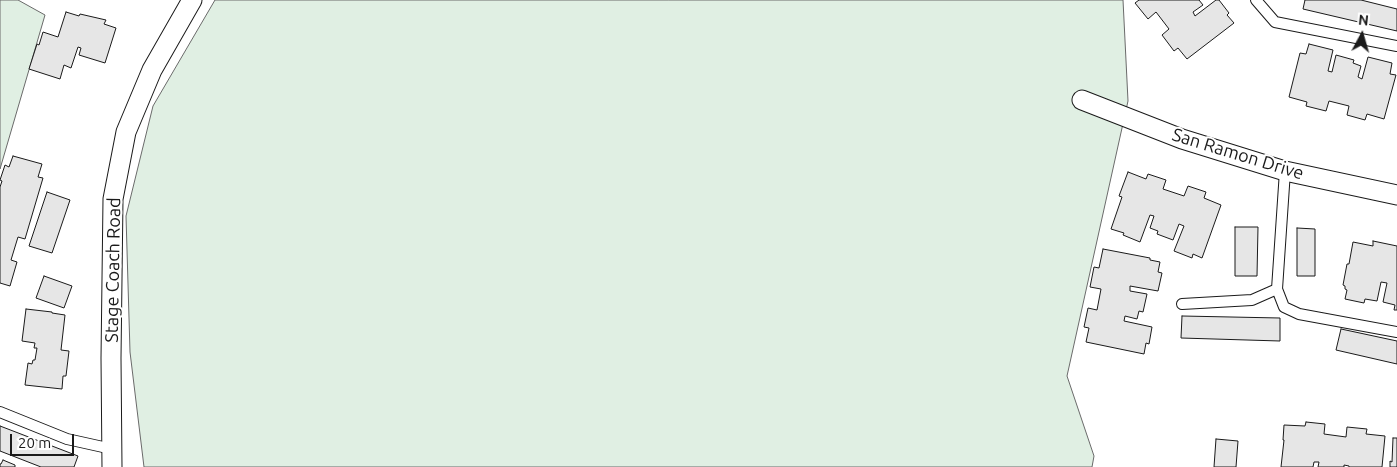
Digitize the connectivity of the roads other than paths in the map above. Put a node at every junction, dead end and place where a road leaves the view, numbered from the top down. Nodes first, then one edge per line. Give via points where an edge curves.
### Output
1 (192, 0) edge
2 (1256, 0) edge
3 (1397, 46) edge
4 (1082, 100) dead end
5 (1284, 171) junction
6 (1397, 194) edge
7 (1277, 289) junction
8 (1182, 304) dead end
9 (1397, 332) edge
10 (0, 412) edge
11 (112, 458) edge

1 - 11 street, Stage Coach Road via 152,70 126,132 113,199
2 - 3 lane via 1275,22
4 - 5 street, San Ramon Drive via 1182,139
5 - 6 street, San Ramon Drive
5 - 7 lane
7 - 8 lane via 1252,300
7 - 9 lane via 1284,307 1299,314
10 - 11 lane

